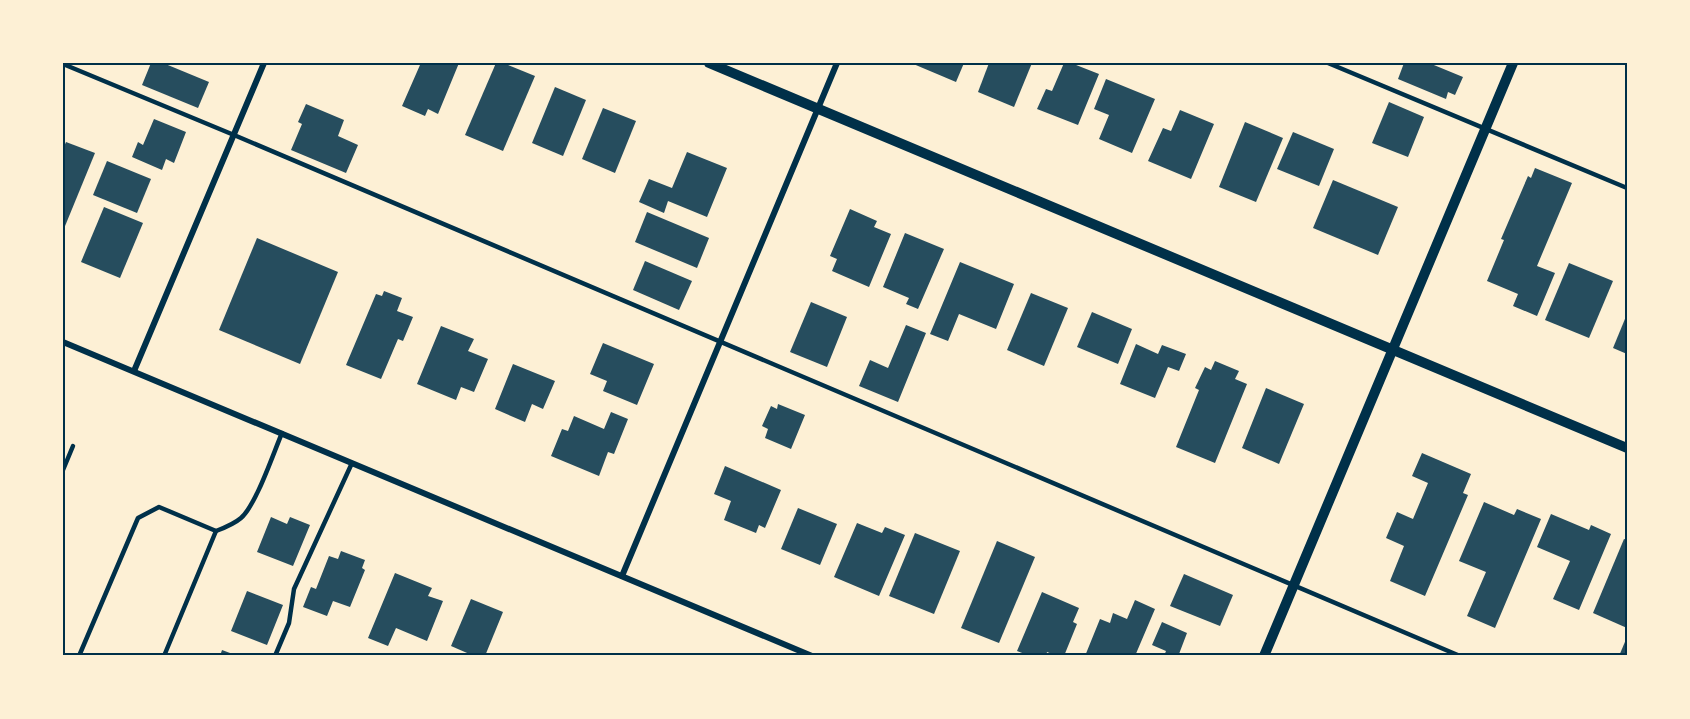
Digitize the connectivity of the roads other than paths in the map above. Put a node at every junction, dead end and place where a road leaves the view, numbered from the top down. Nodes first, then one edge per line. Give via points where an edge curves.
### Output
1 (264, 63) edge
2 (709, 63) edge
3 (837, 63) edge
4 (1328, 63) edge
5 (1513, 63) edge
6 (63, 64) edge
7 (818, 108) junction
8 (1485, 129) junction
9 (234, 135) junction
10 (1627, 188) edge
11 (721, 341) junction
12 (63, 342) edge
13 (1393, 350) junction
14 (134, 371) junction
15 (282, 434) junction
16 (73, 446) dead end
17 (1627, 448) edge
18 (352, 463) junction
19 (63, 470) edge
20 (216, 531) junction
21 (622, 576) junction
22 (1294, 586) junction
23 (79, 656) edge
24 (164, 656) edge
25 (275, 656) edge
26 (812, 656) edge
27 (1264, 656) edge
28 (1460, 656) edge

1 - 9 street
2 - 7 street
3 - 7 street
4 - 8 lane
5 - 8 street
6 - 9 lane
7 - 11 street
7 - 13 street
8 - 10 lane
8 - 13 street
9 - 11 lane
9 - 14 street
11 - 21 street
11 - 22 lane
12 - 14 street
13 - 17 street
13 - 22 street
14 - 15 street
15 - 18 street
15 - 20 lane via 242,518
16 - 19 lane
18 - 21 street
18 - 25 lane via 294,589 289,623
20 - 23 lane via 159,507 138,518
20 - 24 lane
21 - 26 street
22 - 27 street
22 - 28 lane

